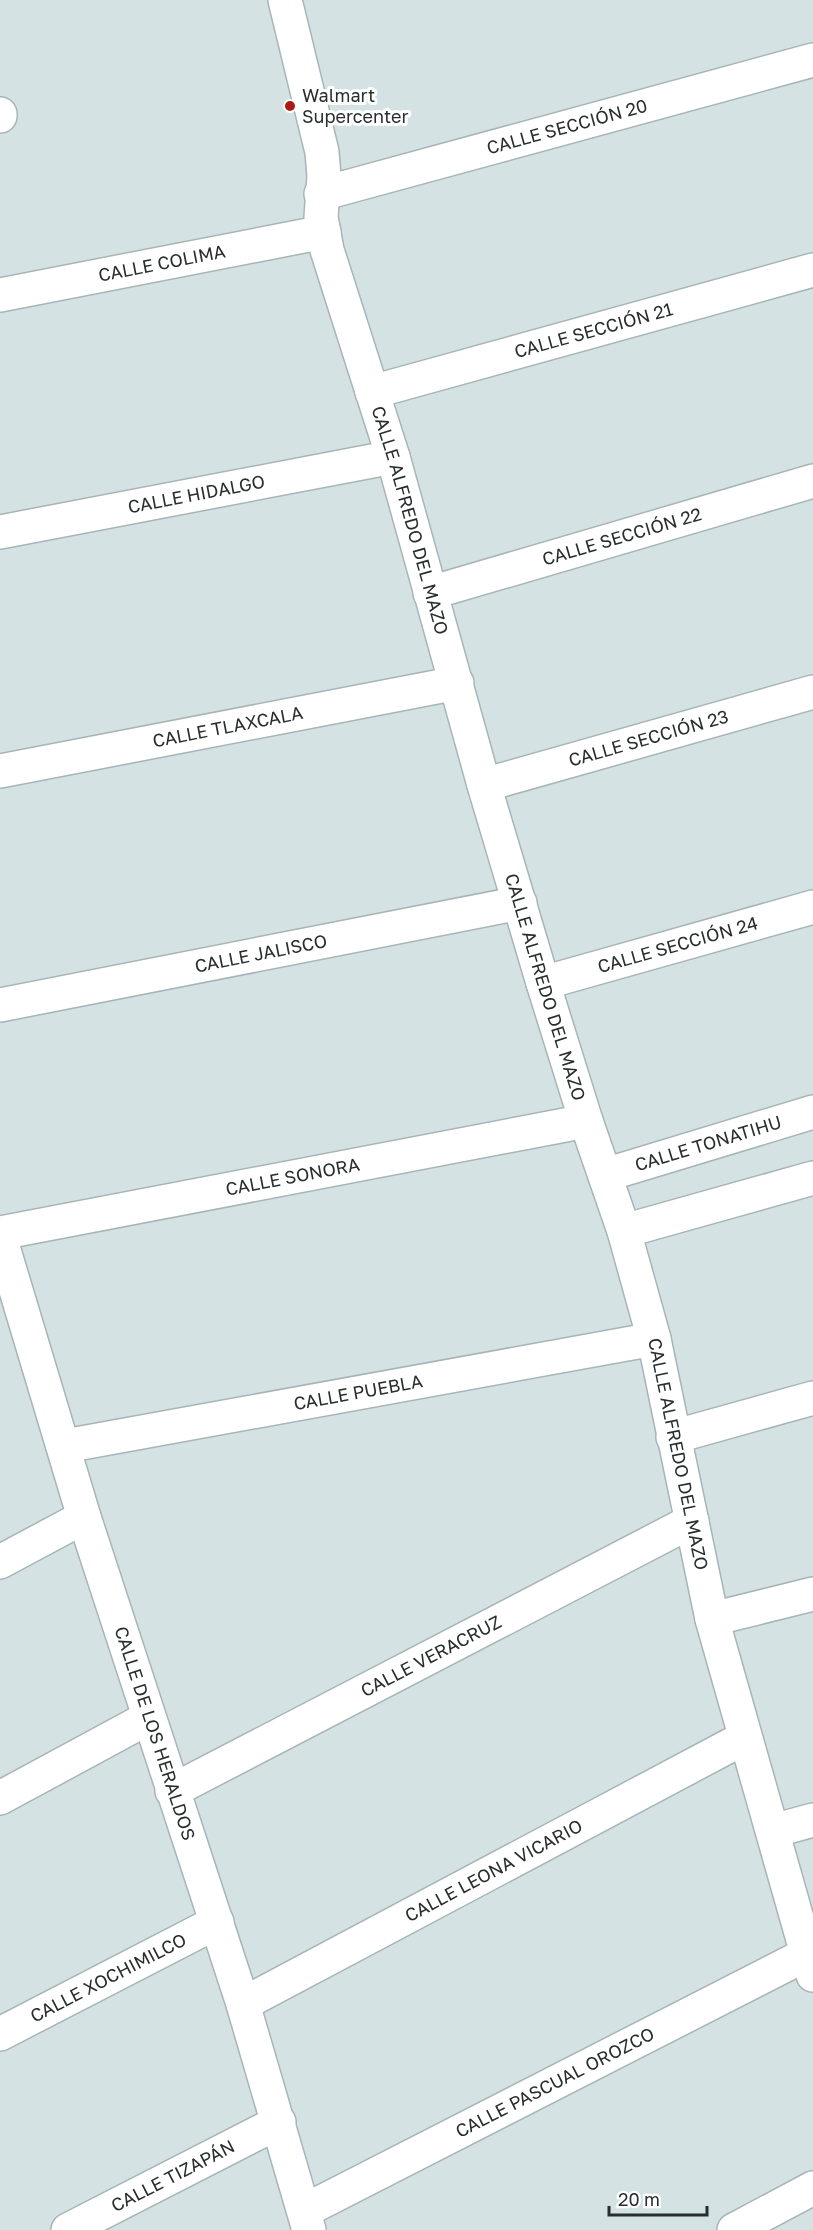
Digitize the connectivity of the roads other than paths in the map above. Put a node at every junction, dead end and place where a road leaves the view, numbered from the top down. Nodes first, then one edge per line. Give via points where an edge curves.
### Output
1 (285, 0) edge
2 (813, 60) edge
3 (321, 194) junction
4 (324, 232) junction
5 (813, 270) edge
6 (0, 295) edge
7 (372, 392) junction
8 (393, 457) junction
9 (813, 481) edge
10 (0, 532) edge
11 (430, 593) junction
12 (457, 683) junction
13 (813, 692) edge
14 (0, 771) edge
15 (484, 785) junction
16 (520, 903) junction
17 (813, 907) edge
18 (543, 983) junction
19 (0, 1005) edge
20 (813, 1112) edge
21 (586, 1121) junction
22 (605, 1175) junction
23 (813, 1178) edge
24 (624, 1231) junction
25 (0, 1235) edge
26 (12, 1321) edge
27 (654, 1339) junction
28 (813, 1398) edge
29 (673, 1437) junction
30 (65, 1446) junction
31 (84, 1517) junction
32 (692, 1521) junction
33 (0, 1562) edge
34 (813, 1594) edge
35 (711, 1619) junction
36 (148, 1718) junction
37 (744, 1738) junction
38 (172, 1791) junction
39 (0, 1798) edge
40 (813, 1820) edge
41 (773, 1831) junction
42 (217, 1922) junction
43 (810, 1964) edge
44 (243, 2004) junction
45 (0, 2034) edge
46 (279, 2122) junction
47 (813, 2188) edge
48 (307, 2221) edge
49 (68, 2230) edge
50 (734, 2230) edge

1 - 3 street, CALLE ALFREDO DEL MAZO via 322,152
2 - 3 street, CALLE SECCIÓN 20
3 - 4 street, CALLE ALFREDO DEL MAZO
4 - 6 street, CALLE COLIMA
4 - 7 street, CALLE ALFREDO DEL MAZO
5 - 7 street, CALLE SECCIÓN 21
7 - 8 street, CALLE ALFREDO DEL MAZO
8 - 10 street, CALLE HIDALGO
8 - 11 street, CALLE ALFREDO DEL MAZO
9 - 11 street, CALLE SECCIÓN 22
11 - 12 street, CALLE ALFREDO DEL MAZO
12 - 14 street, CALLE TLAXCALA
12 - 15 street, CALLE ALFREDO DEL MAZO
13 - 15 street, CALLE SECCIÓN 23
15 - 16 street, CALLE ALFREDO DEL MAZO
16 - 18 street, CALLE ALFREDO DEL MAZO
16 - 19 street, CALLE JALISCO
17 - 18 street, CALLE SECCIÓN 24
18 - 21 street, CALLE ALFREDO DEL MAZO
20 - 22 street, CALLE TONATIHU
21 - 22 street, CALLE ALFREDO DEL MAZO
21 - 25 street, CALLE SONORA
22 - 24 street, CALLE ALFREDO DEL MAZO
23 - 24 street
24 - 27 street, CALLE ALFREDO DEL MAZO
25 - 26 street, CALLE DE LOS HERALDOS
26 - 30 street, CALLE DE LOS HERALDOS
27 - 29 street, CALLE ALFREDO DEL MAZO
27 - 30 street, CALLE PUEBLA
28 - 29 street
29 - 32 street, CALLE ALFREDO DEL MAZO
30 - 31 street, CALLE DE LOS HERALDOS
31 - 33 street
31 - 36 street, CALLE DE LOS HERALDOS
32 - 35 street, CALLE ALFREDO DEL MAZO
32 - 38 street, CALLE VERACRUZ
34 - 35 street
35 - 37 street, CALLE ALFREDO DEL MAZO
36 - 38 street, CALLE DE LOS HERALDOS
36 - 39 street
37 - 41 street, CALLE ALFREDO DEL MAZO
37 - 44 street, CALLE LEONA VICARIO
38 - 42 street, CALLE DE LOS HERALDOS
40 - 41 street
41 - 43 street, CALLE ALFREDO DEL MAZO
42 - 44 street, CALLE DE LOS HERALDOS
42 - 45 street, CALLE XOCHIMILCO
43 - 48 street, CALLE PASCUAL OROZCO
44 - 46 street, CALLE DE LOS HERALDOS
46 - 48 street, CALLE DE LOS HERALDOS
46 - 49 street, CALLE TIZAPÁN
47 - 50 street

